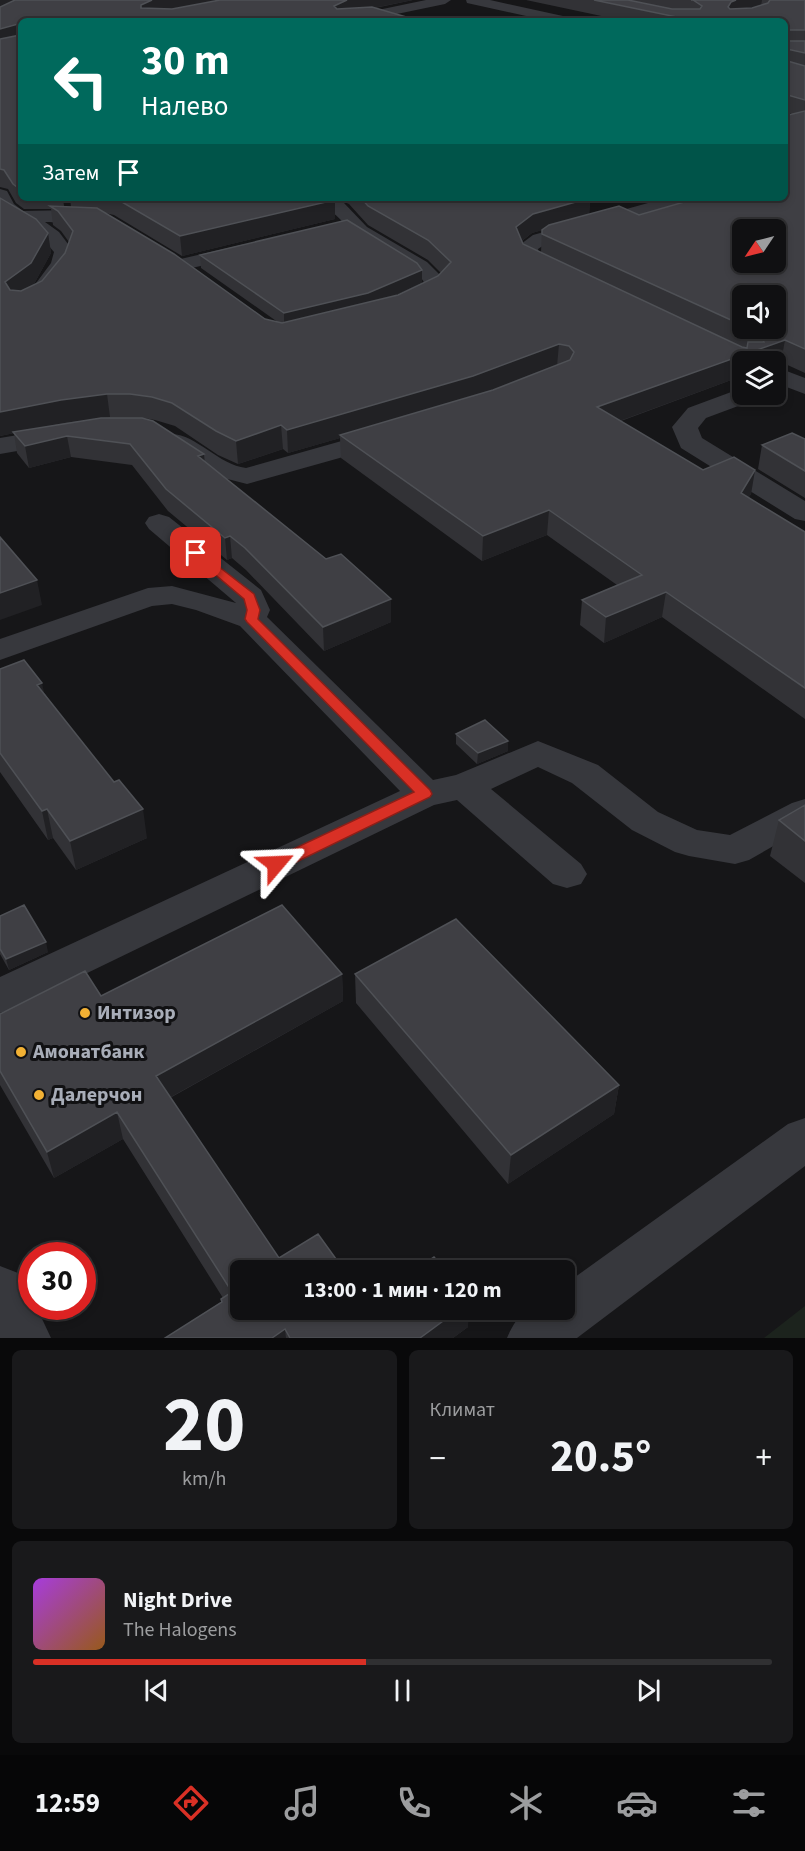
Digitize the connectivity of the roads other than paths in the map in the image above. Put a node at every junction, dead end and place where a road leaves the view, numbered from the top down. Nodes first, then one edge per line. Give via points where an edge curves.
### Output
1 (445, 0) edge
2 (472, 0) edge
3 (549, 6) dead end
4 (525, 12) junction
5 (358, 18) edge
6 (553, 18) edge
7 (0, 200) edge
8 (676, 201) edge
9 (282, 207) edge
10 (21, 217) junction
11 (354, 224) junction
12 (115, 226) edge
13 (330, 229) edge
14 (261, 246) edge
15 (161, 254) edge
16 (179, 265) junction
17 (203, 282) edge
18 (582, 283) edge
19 (22, 304) edge
20 (385, 310) edge
21 (786, 378) edge
22 (805, 387) edge
23 (732, 400) edge
24 (80, 432) edge
25 (153, 432) edge
26 (402, 432) edge
27 (0, 446) edge
28 (805, 513) edge
29 (159, 523) dead end
30 (251, 619) junction
31 (0, 650) edge
32 (464, 786) junction
33 (425, 794) junction
34 (805, 812) edge
35 (567, 874) dead end
36 (0, 996) edge
37 (805, 1139) edge
38 (0, 1291) edge
39 (24, 1338) edge
40 (534, 1338) edge

1 - 5 street
2 - 4 street
3 - 4 street
4 - 6 street
7 - 10 street via 10,213
8 - 18 street via 540,239 527,247 530,258
9 - 11 street via 320,201 336,206
10 - 12 street via 88,217
10 - 19 street via 49,233 64,252 61,264 36,297
11 - 13 street
11 - 20 street via 426,269 437,283 433,290
14 - 16 street
15 - 16 street
16 - 17 street
21 - 22 street
23 - 28 street via 697,412 685,427 690,442
24 - 27 street
25 - 26 street via 165,434 216,470 248,476
29 - 30 street via 250,597 254,610
30 - 31 street via 206,603 172,596 148,597
30 - 33 street
32 - 33 street
32 - 34 street via 538,753 585,774 645,821 689,842 735,850
32 - 35 street
33 - 36 street
37 - 40 street
38 - 39 street

